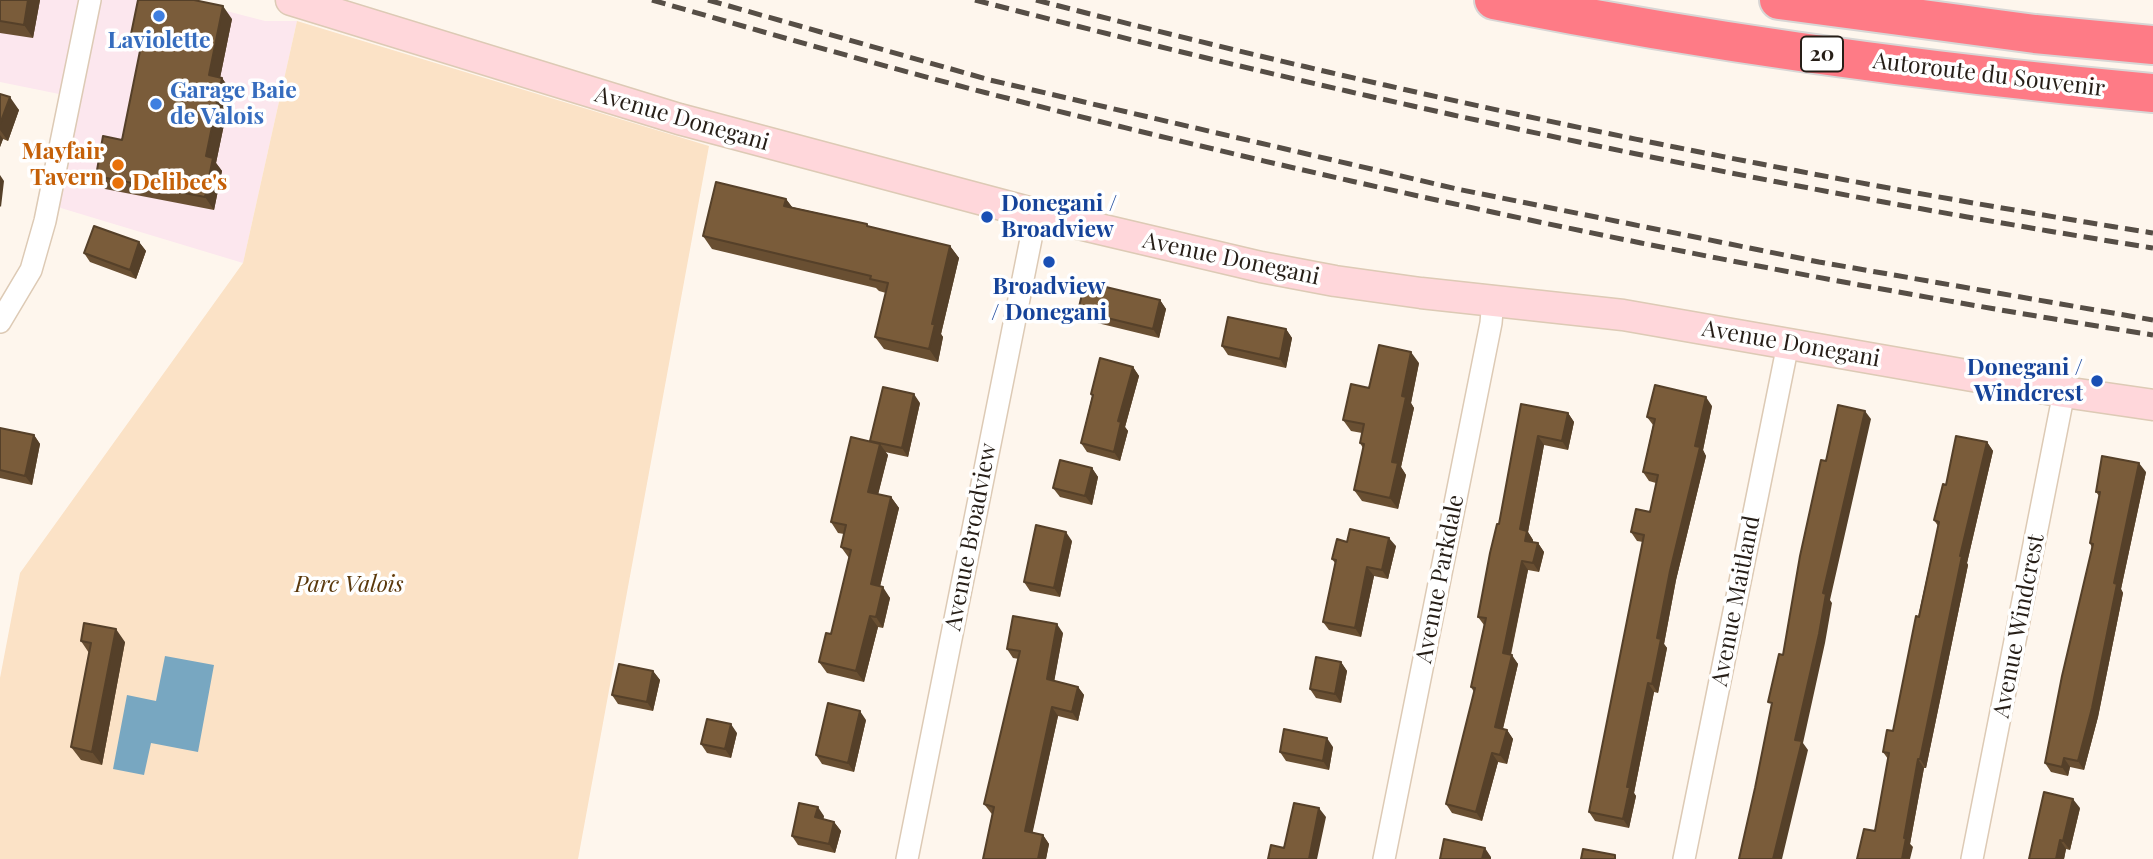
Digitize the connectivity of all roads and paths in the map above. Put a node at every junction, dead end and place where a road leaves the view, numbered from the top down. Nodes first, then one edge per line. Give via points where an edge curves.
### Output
1 (90, 0) edge
2 (291, 0) edge
3 (1494, 0) edge
4 (1779, 0) edge
5 (2153, 45) edge
6 (2153, 93) edge
7 (1036, 214) junction
8 (1493, 299) junction
9 (0, 322) edge
10 (1788, 344) junction
11 (2064, 392) junction
12 (2153, 405) edge
13 (907, 859) edge
14 (1384, 859) edge
15 (1684, 859) edge
16 (1972, 859) edge

1 - 9 street via 46,222 31,270
2 - 7 street, Avenue Donegani via 668,116
3 - 6 highway, Autoroute du Souvenir / 20 via 1805,52
4 - 5 highway, Autoroute du Souvenir / 20
7 - 8 street, Avenue Donegani via 1324,279
7 - 13 street, Avenue Broadview
8 - 10 street, Avenue Donegani via 1623,315
8 - 14 street, Avenue Parkdale
10 - 11 street, Avenue Donegani
10 - 15 street, Avenue Maitland
11 - 12 street, Avenue Donegani
11 - 16 street, Avenue Windcrest

